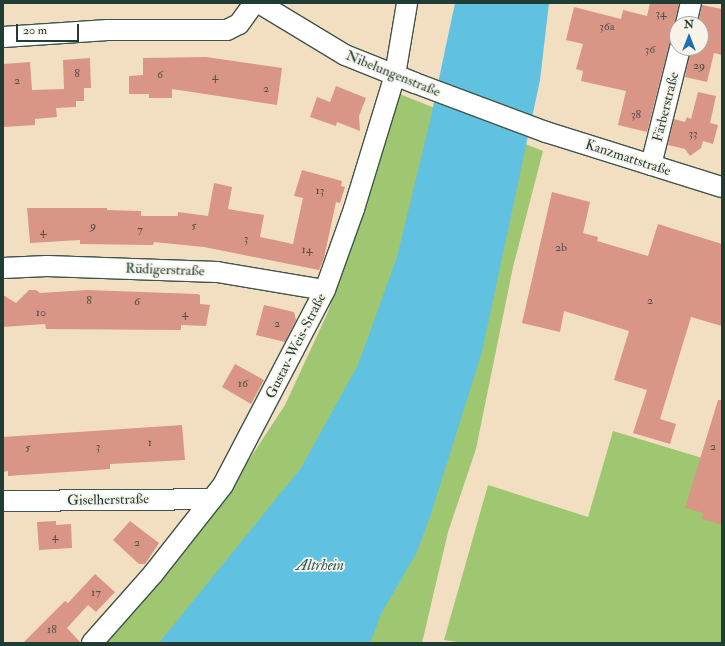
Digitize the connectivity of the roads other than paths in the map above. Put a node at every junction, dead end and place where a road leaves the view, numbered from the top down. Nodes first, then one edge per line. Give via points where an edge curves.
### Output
1 (254, 3) edge
2 (259, 3) edge
3 (407, 3) edge
4 (691, 3) edge
5 (688, 16) edge
6 (3, 37) edge
7 (678, 56) edge
8 (395, 75) junction
9 (535, 128) joint
10 (651, 165) junction
11 (722, 187) edge
12 (3, 268) edge
13 (325, 290) junction
14 (212, 499) junction
15 (3, 502) edge
16 (92, 643) edge

1 - 6 street via 239,24 227,30 108,30
2 - 8 street, Nibelungenstraße via 345,55
3 - 8 street, Gustav-Weis-Straße
4 - 5 street
7 - 10 street, Färberstraße
8 - 9 street, Nibelungenstraße
8 - 13 street, Gustav-Weis-Straße via 354,209
9 - 10 street, Kanzmattstraße
10 - 11 street, Kanzmattstraße
12 - 13 street, Rüdigerstraße via 47,266 217,272
13 - 14 street, Gustav-Weis-Straße via 223,485
14 - 15 street, Giselherstraße
14 - 16 street, Gustav-Weis-Straße via 153,574

